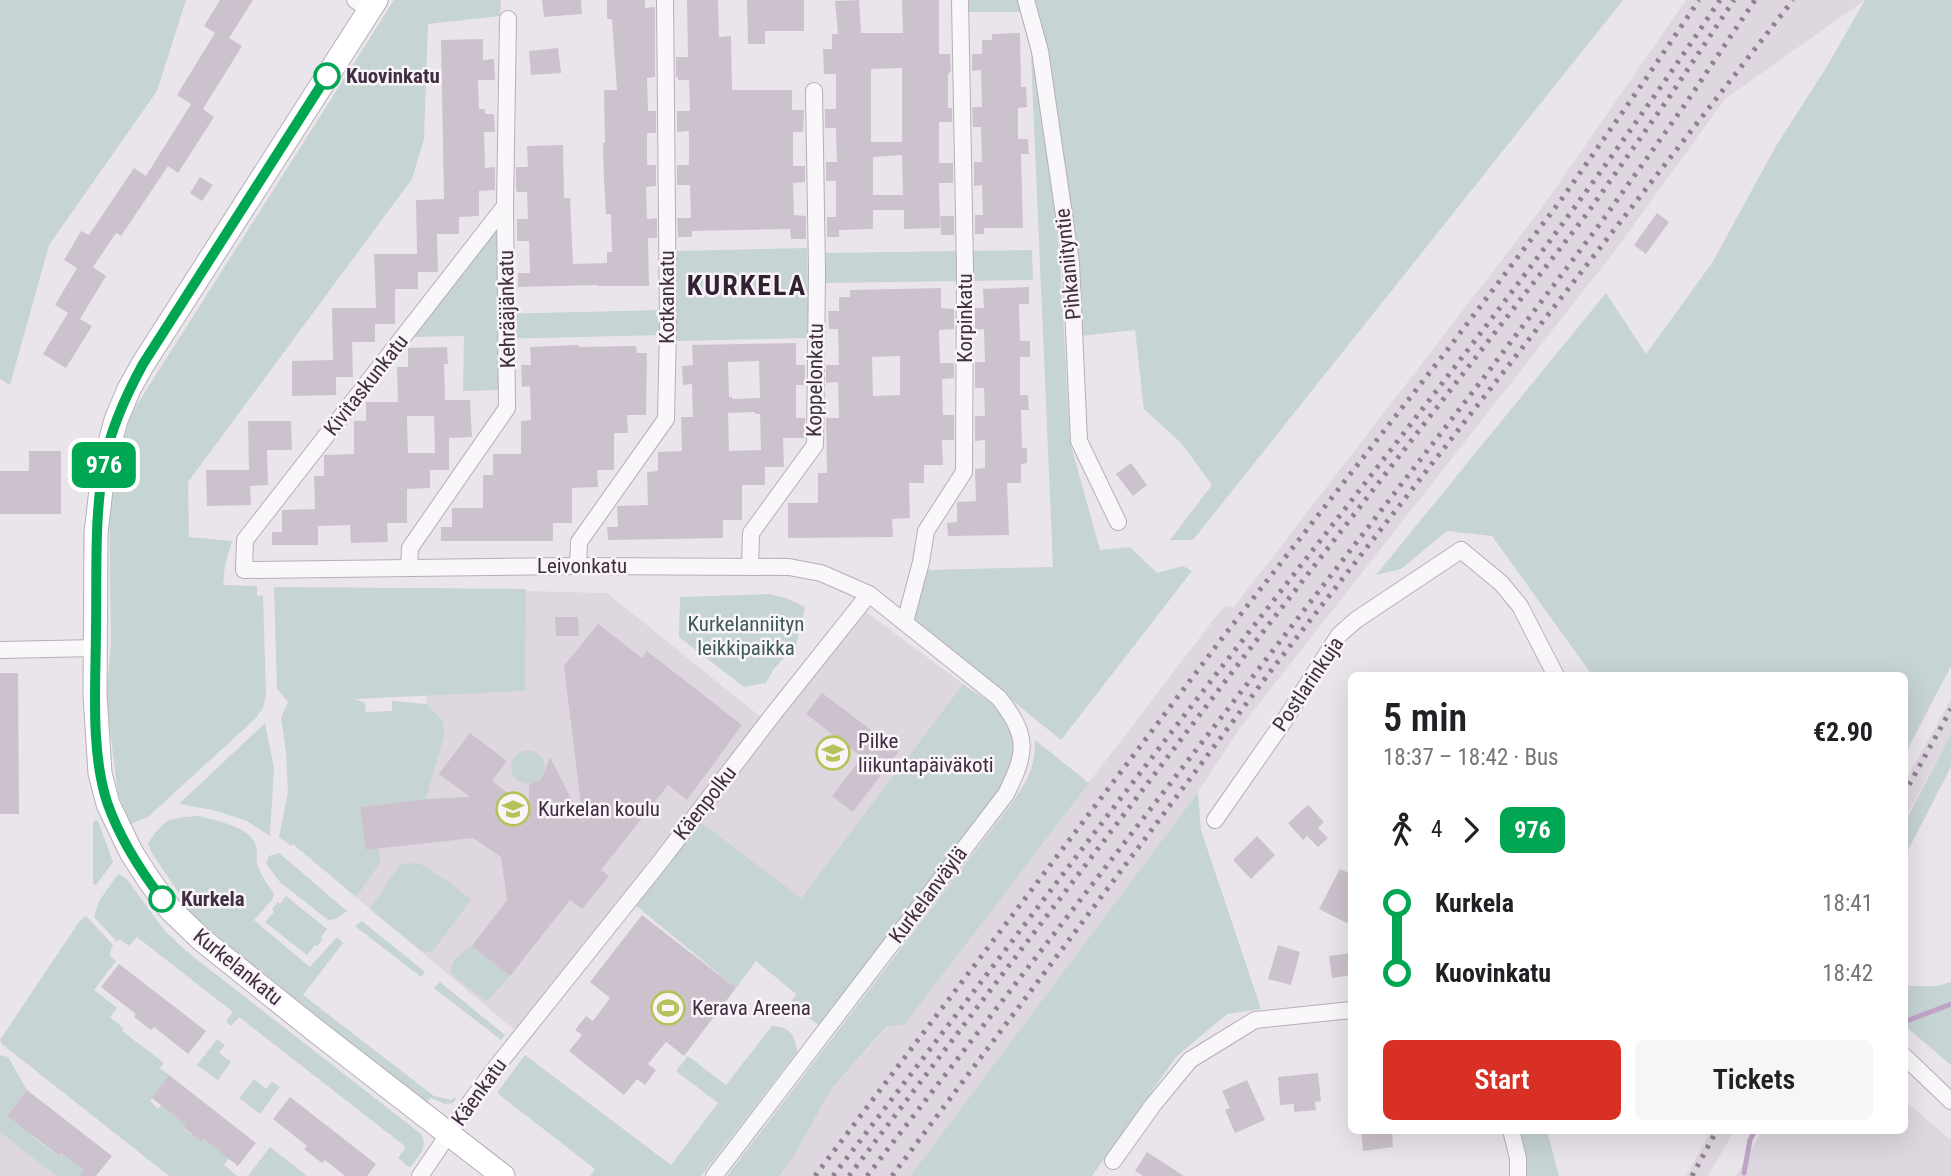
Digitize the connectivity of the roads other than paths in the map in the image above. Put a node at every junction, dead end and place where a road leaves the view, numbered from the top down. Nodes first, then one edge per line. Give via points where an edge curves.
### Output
1 (665, 0) edge
2 (960, 0) edge
3 (1026, 0) edge
4 (367, 3) edge
5 (508, 19) dead end
6 (814, 91) dead end
7 (505, 206) junction
8 (1118, 522) dead end
9 (578, 566) junction
10 (750, 566) junction
11 (409, 568) junction
12 (244, 570) joint
13 (869, 594) junction
14 (905, 622) junction
15 (96, 648) junction
16 (0, 649) edge
17 (1554, 672) edge
18 (1215, 820) dead end
19 (1348, 1010) edge
20 (541, 1011) joint
21 (1908, 1060) edge
22 (1951, 1101) edge
23 (449, 1133) junction
24 (1512, 1134) edge
25 (1112, 1161) dead end
26 (420, 1176) edge
27 (503, 1176) edge
28 (714, 1176) edge
29 (1518, 1176) edge

1 - 9 street, Kotkankatu via 666,419 579,541
2 - 14 street, Korpinkatu via 964,472 926,531
3 - 8 street, Pihkaniityntie via 1040,51 1072,263 1079,441
4 - 15 street, Kurkelankatu via 129,389 104,464 96,533
5 - 7 street, Kehrääjänkatu
6 - 10 street, Koppelonkatu via 815,444 751,533
7 - 11 street, Kehrääjänkatu via 507,408 410,548
7 - 12 street, Kivitaskunkatu via 245,540
9 - 10 street, Leivonkatu
9 - 11 street, Leivonkatu
10 - 13 street, Leivonkatu via 821,573
11 - 12 street, Leivonkatu
13 - 14 street, Leivonkatu
13 - 20 street, Käenpolku
14 - 28 street, Kurkelanväylä via 999,698 1015,719 1023,746 1018,769 1006,794
15 - 16 street
15 - 23 street, Kurkelankatu via 100,773 108,804 131,852 170,909 201,939
17 - 18 street, Postlarinkuja via 1520,606 1501,583 1461,550 1339,635
19 - 25 street via 1255,1020 1190,1060
20 - 23 street, Käenkatu
21 - 22 street
23 - 26 street, Käenkatu
23 - 27 street, Kurkelankatu
24 - 29 street

